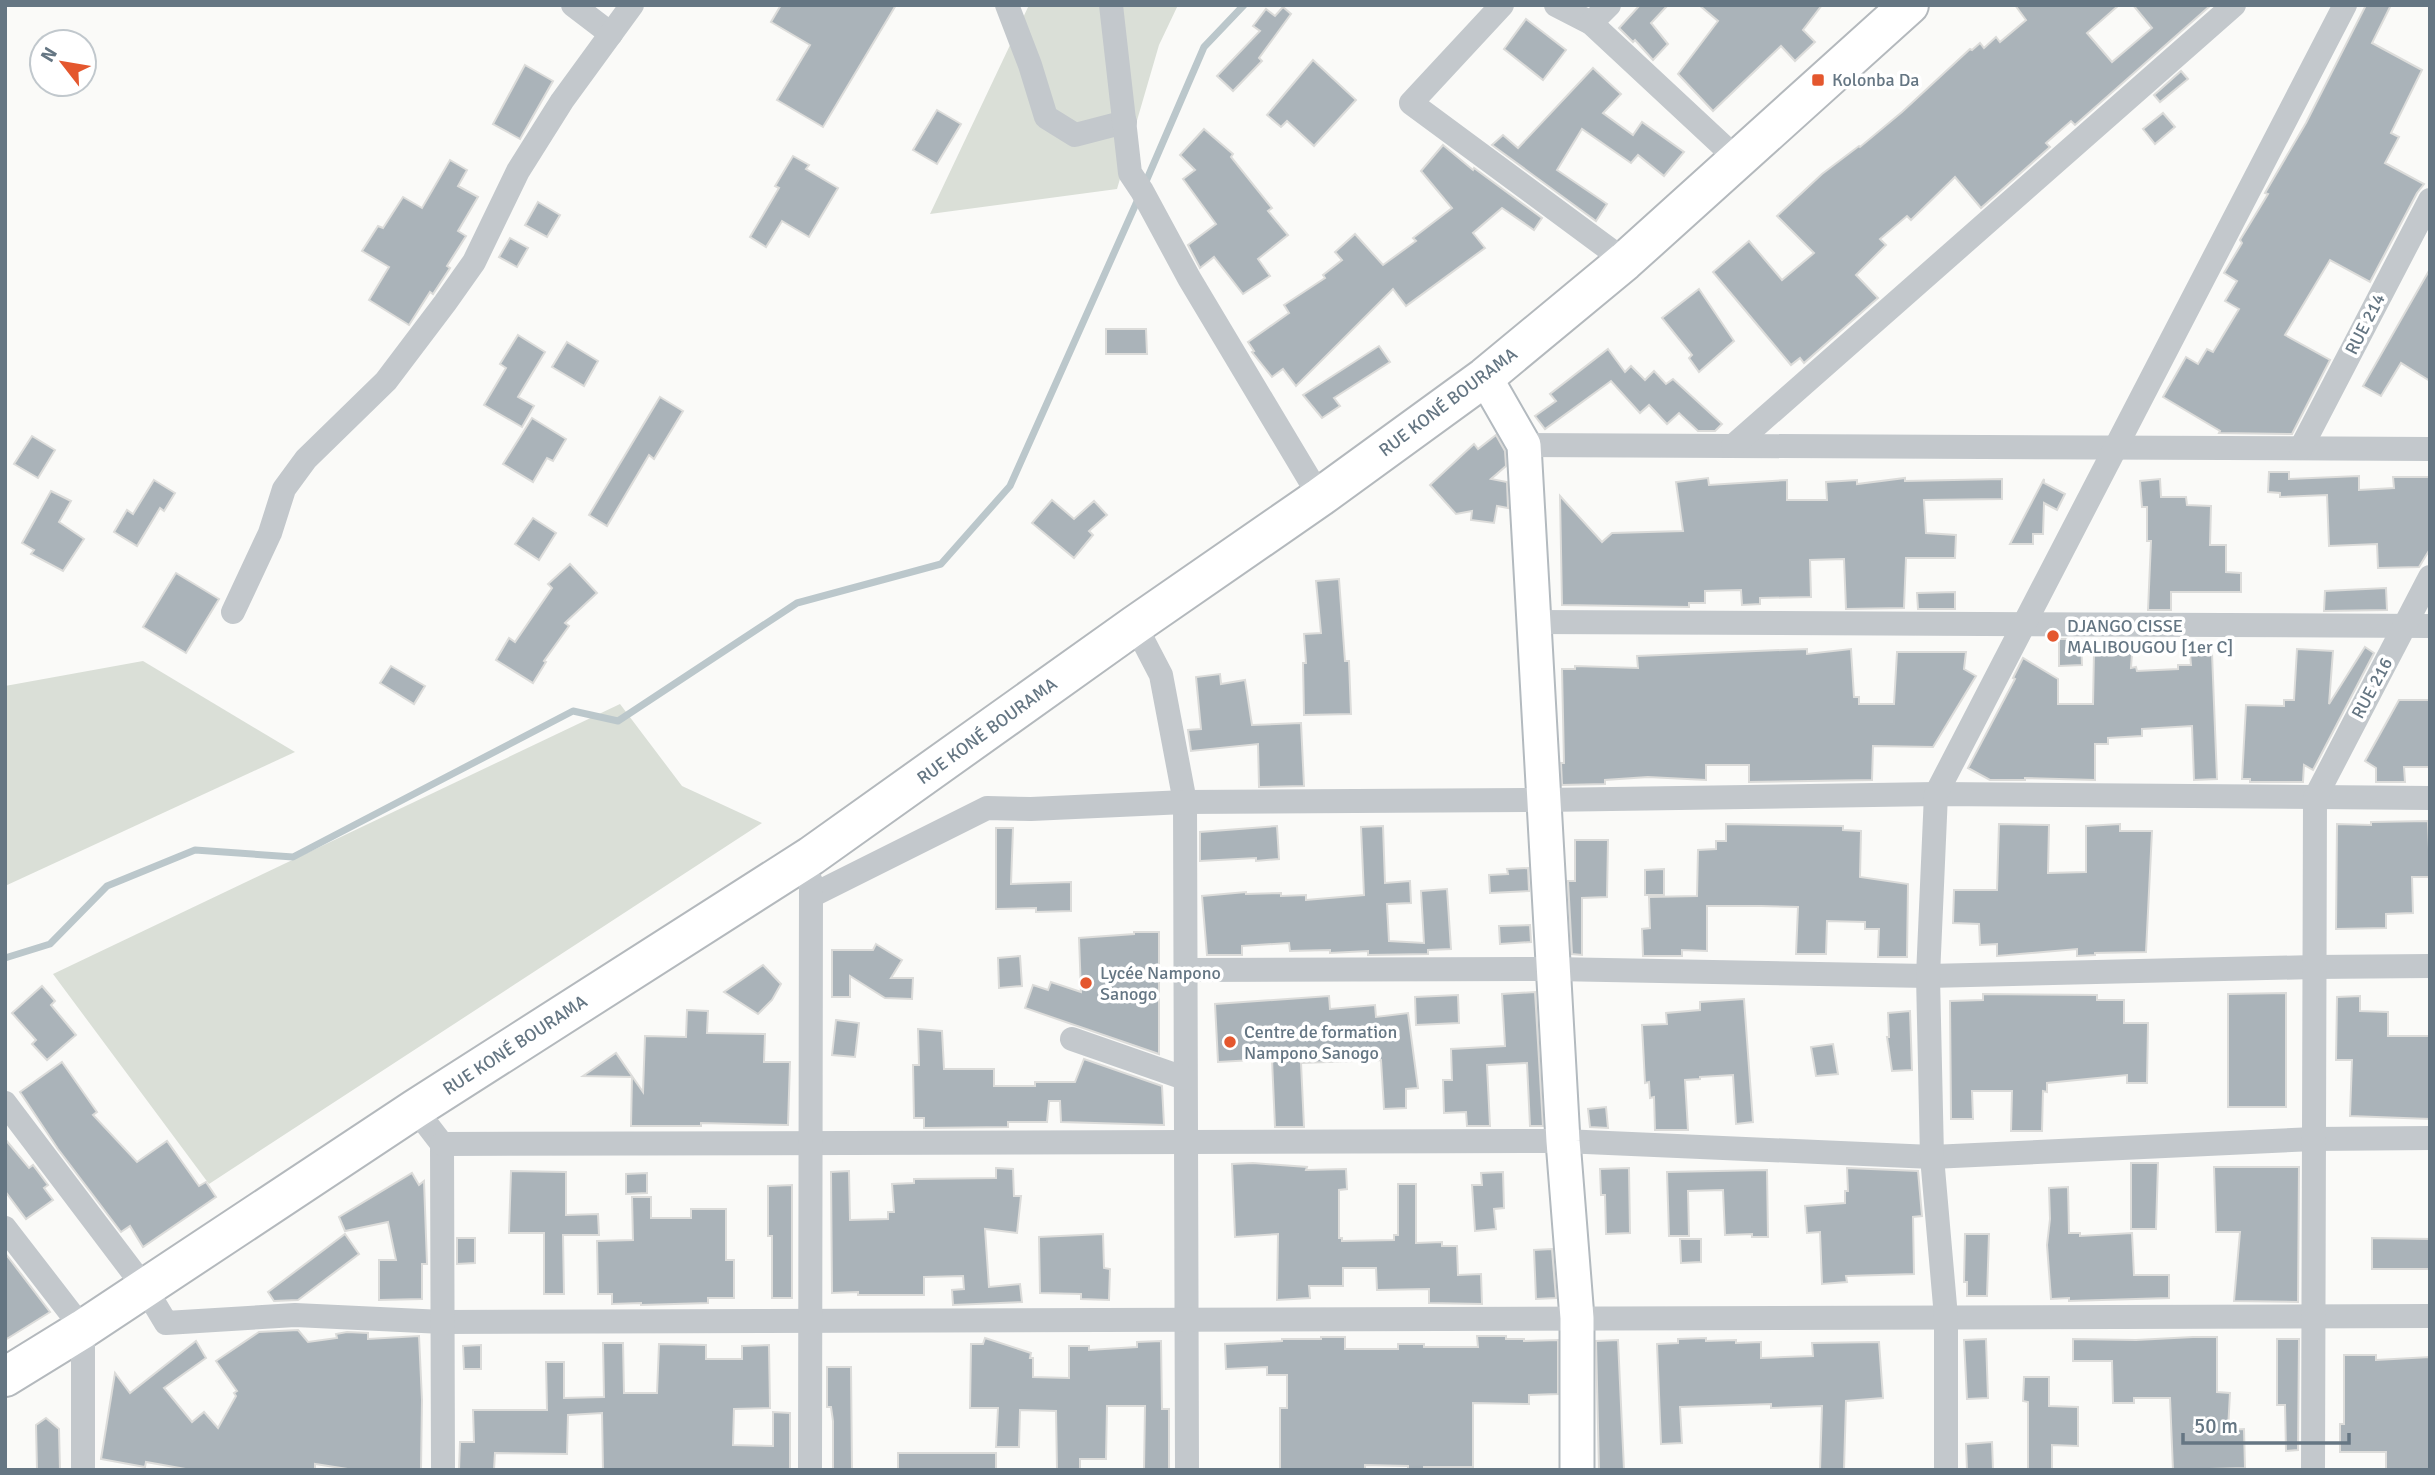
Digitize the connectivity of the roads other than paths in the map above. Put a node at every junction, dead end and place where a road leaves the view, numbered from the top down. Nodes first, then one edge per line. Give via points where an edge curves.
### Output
1 (573, 5) edge
2 (632, 5) edge
3 (1007, 5) edge
4 (1111, 5) edge
5 (1502, 5) edge
6 (1556, 5) edge
7 (1609, 5) edge
8 (1909, 5) edge
9 (2234, 5) edge
10 (2345, 5) edge
11 (1591, 23) junction
12 (611, 34) junction
13 (1125, 121) junction
14 (1737, 159) junction
15 (2430, 200) edge
16 (1625, 261) junction
17 (1485, 377) junction
18 (1524, 445) junction
19 (1733, 446) junction
20 (2114, 447) junction
21 (2301, 448) junction
22 (2430, 449) edge
23 (1320, 496) junction
24 (2430, 577) edge
25 (233, 612) dead end
26 (1534, 622) junction
27 (1135, 625) junction
28 (2023, 625) junction
29 (2404, 626) junction
30 (2430, 626) edge
31 (1936, 794) junction
32 (2315, 798) junction
33 (2430, 798) edge
34 (1544, 800) junction
35 (1185, 802) junction
36 (811, 856) junction
37 (811, 896) junction
38 (2430, 966) edge
39 (2314, 967) junction
40 (1553, 969) junction
41 (1186, 970) junction
42 (1928, 976) junction
43 (1072, 1039) dead end
44 (1184, 1078) junction
45 (5, 1104) edge
46 (415, 1109) junction
47 (2430, 1138) edge
48 (2314, 1139) junction
49 (1563, 1141) junction
50 (1186, 1142) junction
51 (811, 1143) junction
52 (442, 1144) junction
53 (1932, 1157) junction
54 (5, 1228) edge
55 (145, 1288) junction
56 (2313, 1316) junction
57 (2430, 1316) edge
58 (1946, 1317) junction
59 (1577, 1318) junction
60 (1186, 1320) junction
61 (810, 1321) junction
62 (443, 1322) junction
63 (83, 1329) junction
64 (5, 1377) edge
65 (83, 1470) edge
66 (443, 1470) edge
67 (810, 1470) edge
68 (1187, 1470) edge
69 (1577, 1470) edge
70 (1946, 1470) edge
71 (2313, 1470) edge

1 - 12 street
2 - 12 street
3 - 13 street via 1046,117 1075,135
4 - 13 street
5 - 16 street via 1411,103
6 - 11 street
7 - 11 street
8 - 14 highway, RUE KONÉ BOURAMA
9 - 19 street
10 - 20 street
11 - 14 street
12 - 25 street via 518,171 474,262 445,303 386,382 306,459 284,489 270,533
13 - 23 street via 1130,173
14 - 16 highway, RUE KONÉ BOURAMA
15 - 21 street, RUE 214
16 - 17 highway, RUE KONÉ BOURAMA
17 - 18 street
17 - 23 highway, RUE KONÉ BOURAMA
18 - 19 street
18 - 26 street
19 - 20 street
20 - 21 street
20 - 28 street
21 - 22 street
23 - 27 highway, RUE KONÉ BOURAMA
24 - 29 street, RUE 216
26 - 28 street
26 - 34 street
27 - 35 street via 1160,675
27 - 36 highway, RUE KONÉ BOURAMA
28 - 29 street
28 - 31 street
29 - 30 street
29 - 32 street, RUE 216
31 - 32 street
31 - 34 street
31 - 42 street
32 - 33 street
32 - 39 street
34 - 35 street
34 - 40 street
35 - 37 street via 987,808
35 - 41 street
36 - 37 street
36 - 46 highway, RUE KONÉ BOURAMA
37 - 51 street
38 - 39 street
39 - 42 street
39 - 48 street
40 - 41 street
40 - 42 street
40 - 49 street
41 - 44 street
42 - 53 street
43 - 44 street
44 - 50 street
45 - 55 street
46 - 52 street
46 - 55 highway, RUE KONÉ BOURAMA
47 - 48 street
48 - 53 street
48 - 56 street
49 - 50 street
49 - 53 street
49 - 59 street
50 - 51 street
50 - 60 street
51 - 52 street
51 - 61 street
52 - 62 street
53 - 58 street
54 - 63 street
55 - 62 street via 166,1323 295,1315
55 - 63 highway, RUE KONÉ BOURAMA
56 - 57 street
56 - 58 street
56 - 71 street
58 - 59 street
58 - 70 street
59 - 60 street
59 - 69 street
60 - 61 street
60 - 68 street
61 - 62 street
61 - 67 street
62 - 66 street
63 - 64 highway, RUE KONÉ BOURAMA
63 - 65 street

